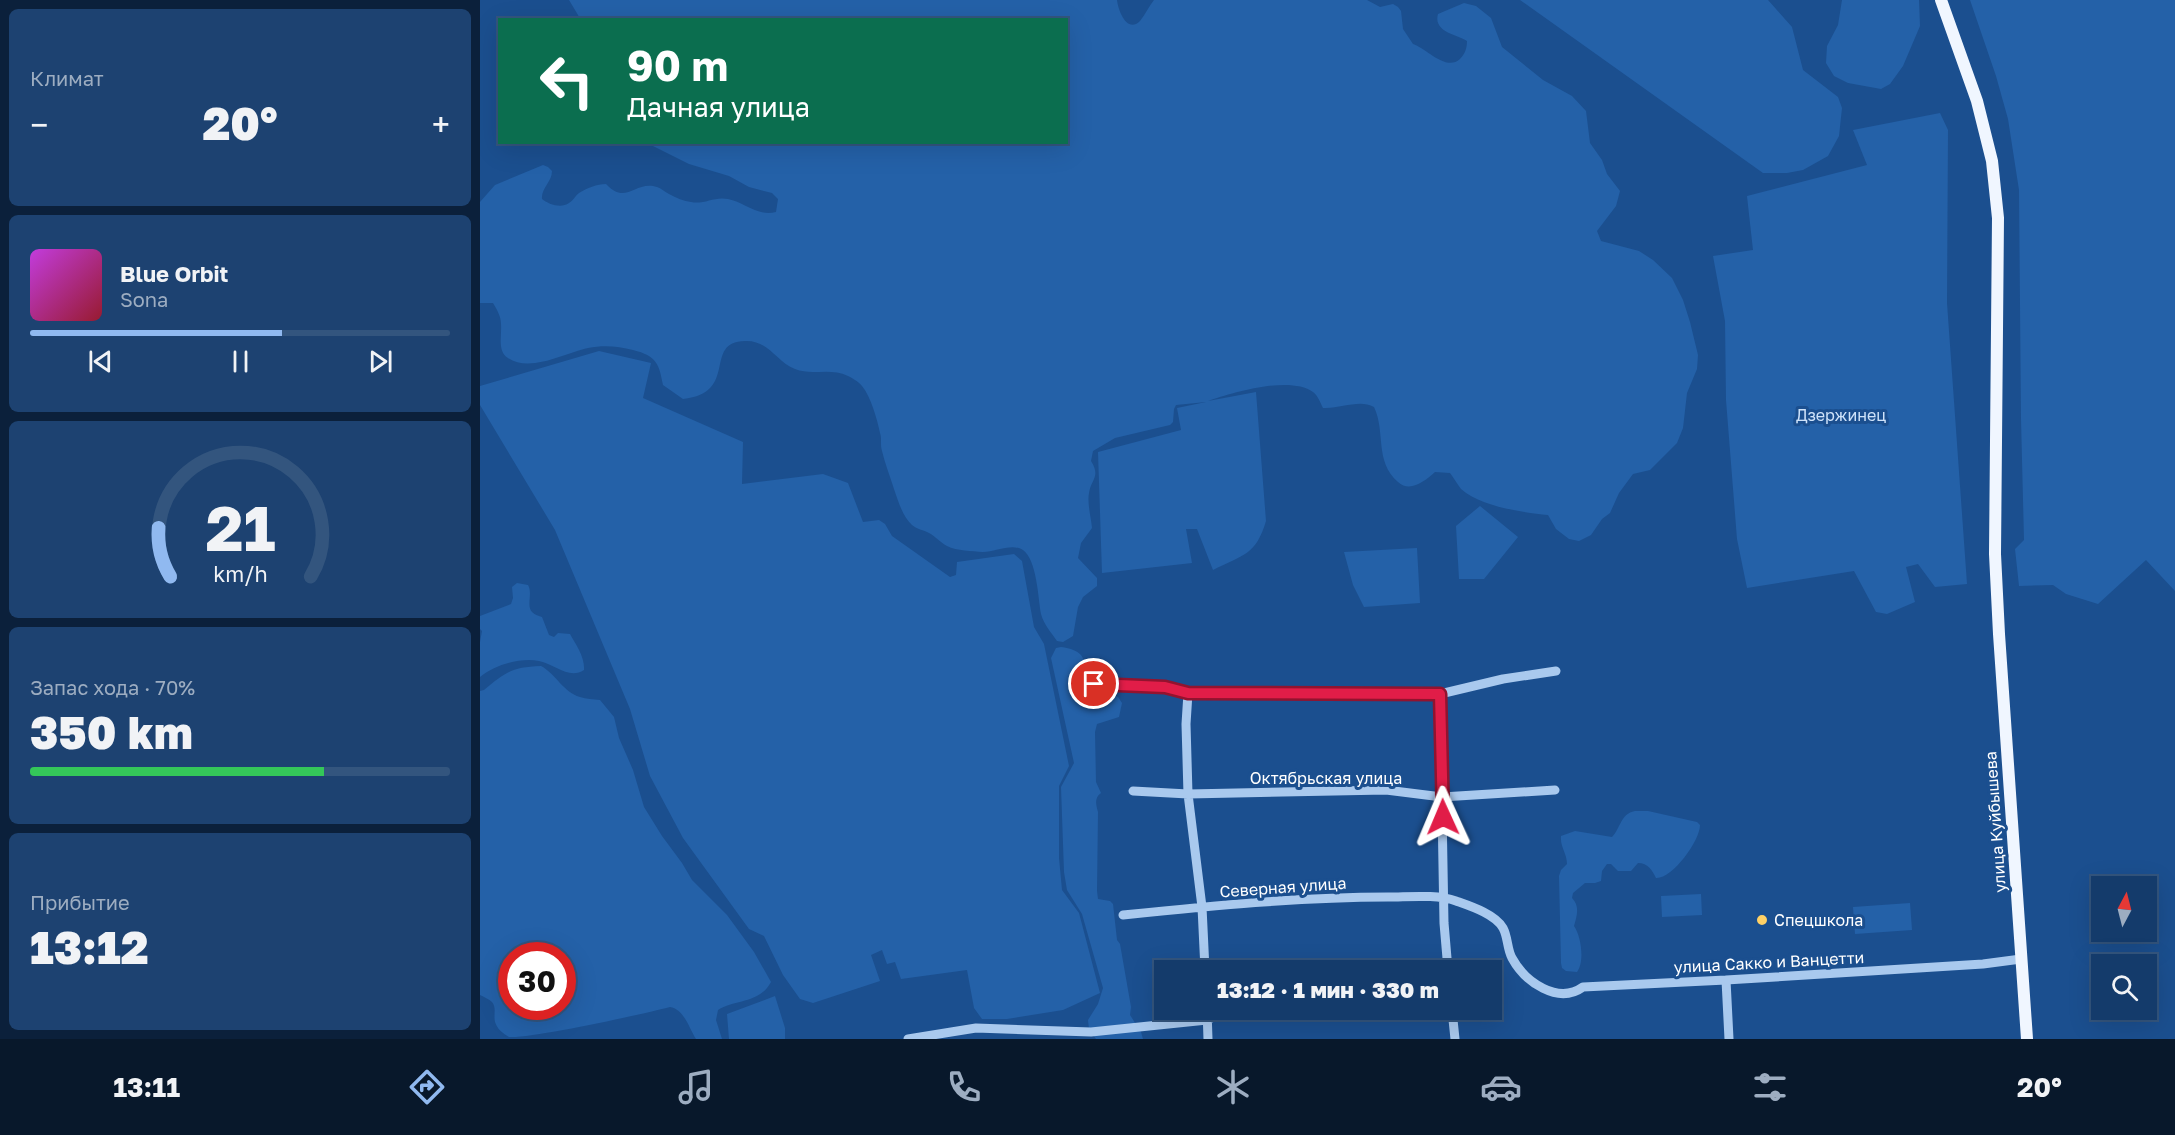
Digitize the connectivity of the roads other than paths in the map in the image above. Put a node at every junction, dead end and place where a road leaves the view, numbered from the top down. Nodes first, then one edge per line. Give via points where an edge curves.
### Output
1 (1941, 0) edge
2 (1556, 671) dead end
3 (1094, 684) dead end
4 (1188, 693) junction
5 (1440, 694) junction
6 (1555, 790) dead end
7 (1133, 791) dead end
8 (1188, 794) junction
9 (1442, 797) junction
10 (1445, 898) junction
11 (1202, 907) junction
12 (1123, 915) dead end
13 (2021, 958) junction
14 (1205, 960) edge
15 (1447, 960) edge
16 (1525, 977) joint
17 (1726, 980) junction
18 (1207, 1020) joint
19 (1453, 1020) edge
20 (908, 1039) edge
21 (1208, 1039) edge
22 (1455, 1039) edge
23 (1729, 1039) edge
24 (2027, 1039) edge

1 - 13 main road, улица Куйбышева via 1977,101 1992,161 1998,218 1995,554
2 - 5 street
3 - 4 street via 1165,687
4 - 5 street
4 - 8 street
5 - 9 street
6 - 9 street, Октябрьская улица
7 - 8 street, Октябрьская улица
8 - 9 street, Октябрьская улица via 1386,790
8 - 11 street
9 - 10 street
10 - 11 street, Северная улица via 1324,897
10 - 15 street
10 - 16 street, Северная улица via 1492,917 1502,928 1511,957
11 - 12 street, Северная улица
11 - 14 street
13 - 17 street, улица Сакко и Ванцетти via 1983,964
13 - 24 main road, улица Куйбышева
16 - 17 street, улица Сакко и Ванцетти via 1564,995 1583,987
17 - 23 street
18 - 20 street via 1084,1033 976,1028
18 - 21 street
19 - 22 street

